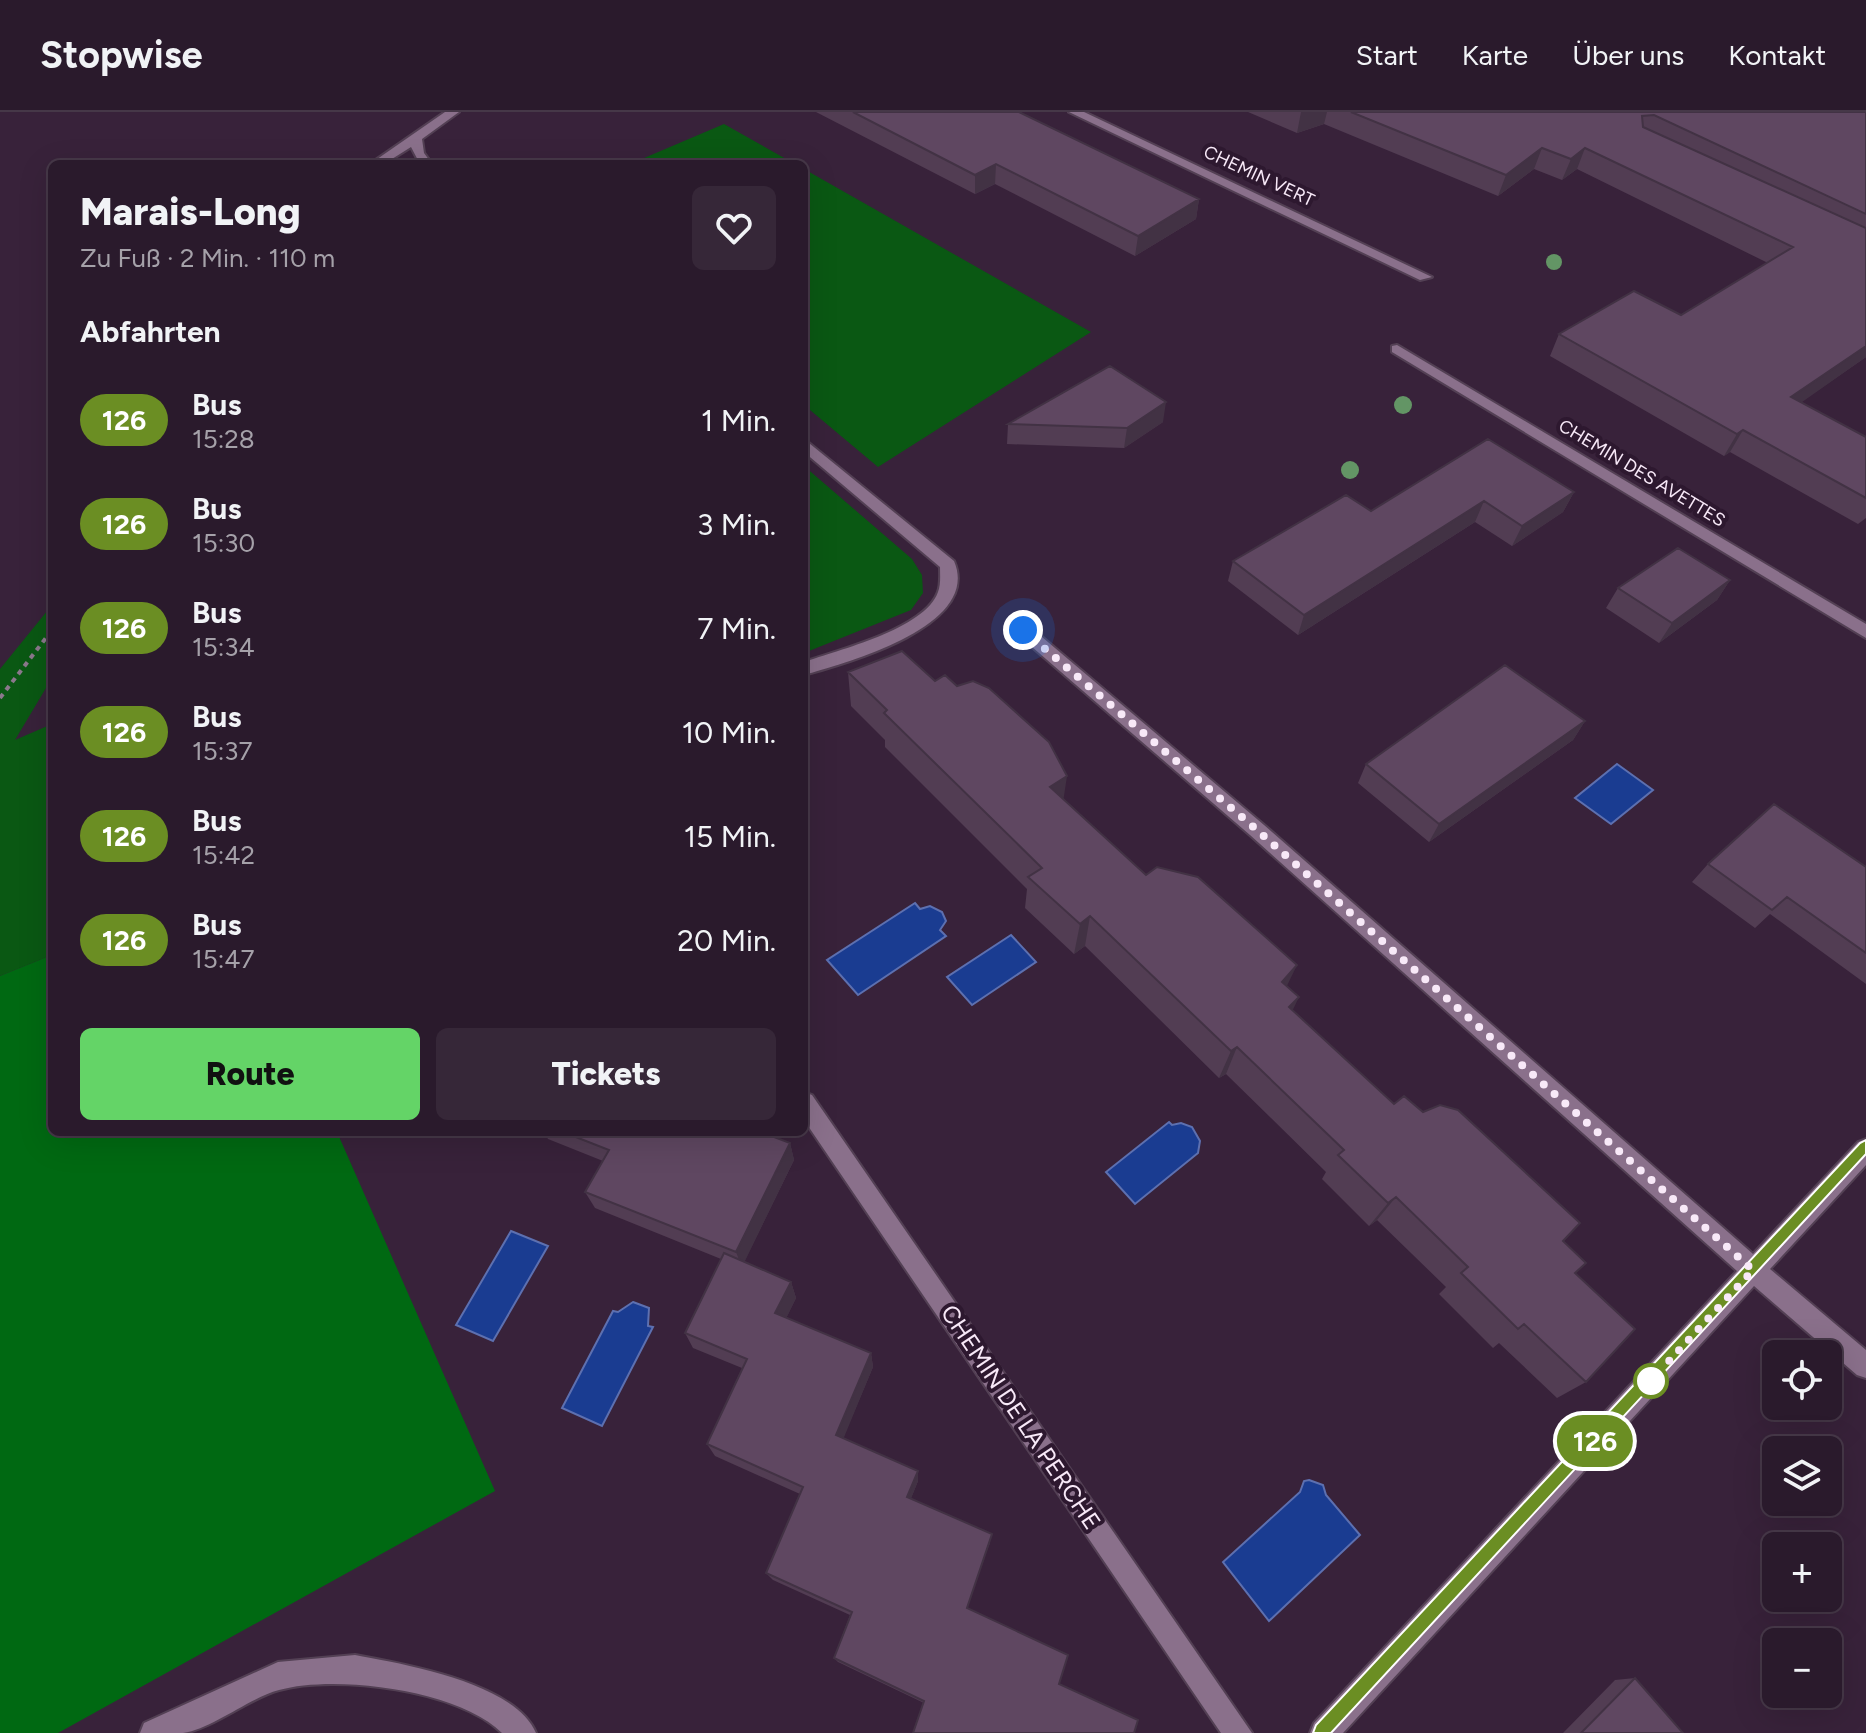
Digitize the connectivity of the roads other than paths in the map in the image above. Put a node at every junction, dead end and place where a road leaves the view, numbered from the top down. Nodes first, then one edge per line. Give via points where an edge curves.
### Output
1 (453, 112) edge
2 (1075, 112) edge
3 (416, 138) junction
4 (382, 160) edge
5 (423, 160) edge
6 (1425, 277) dead end
7 (1397, 349) dead end
8 (808, 447) edge
9 (1023, 630) dead end
10 (1866, 632) edge
11 (808, 667) edge
12 (808, 1108) edge
13 (1866, 1149) edge
14 (1753, 1270) junction
15 (1866, 1366) edge
16 (154, 1733) edge
17 (522, 1733) edge
18 (1238, 1733) edge
19 (1324, 1733) edge

1 - 3 street
2 - 6 street, CHEMIN VERT
3 - 4 street
3 - 5 street
7 - 10 street, CHEMIN DES AVETTES
8 - 11 street via 948,565 946,595 913,627
9 - 14 street
12 - 18 street, CHEMIN DE LA PERCHE
13 - 14 street
14 - 15 street
14 - 19 street
16 - 17 street via 278,1676 355,1669 428,1682 501,1712

